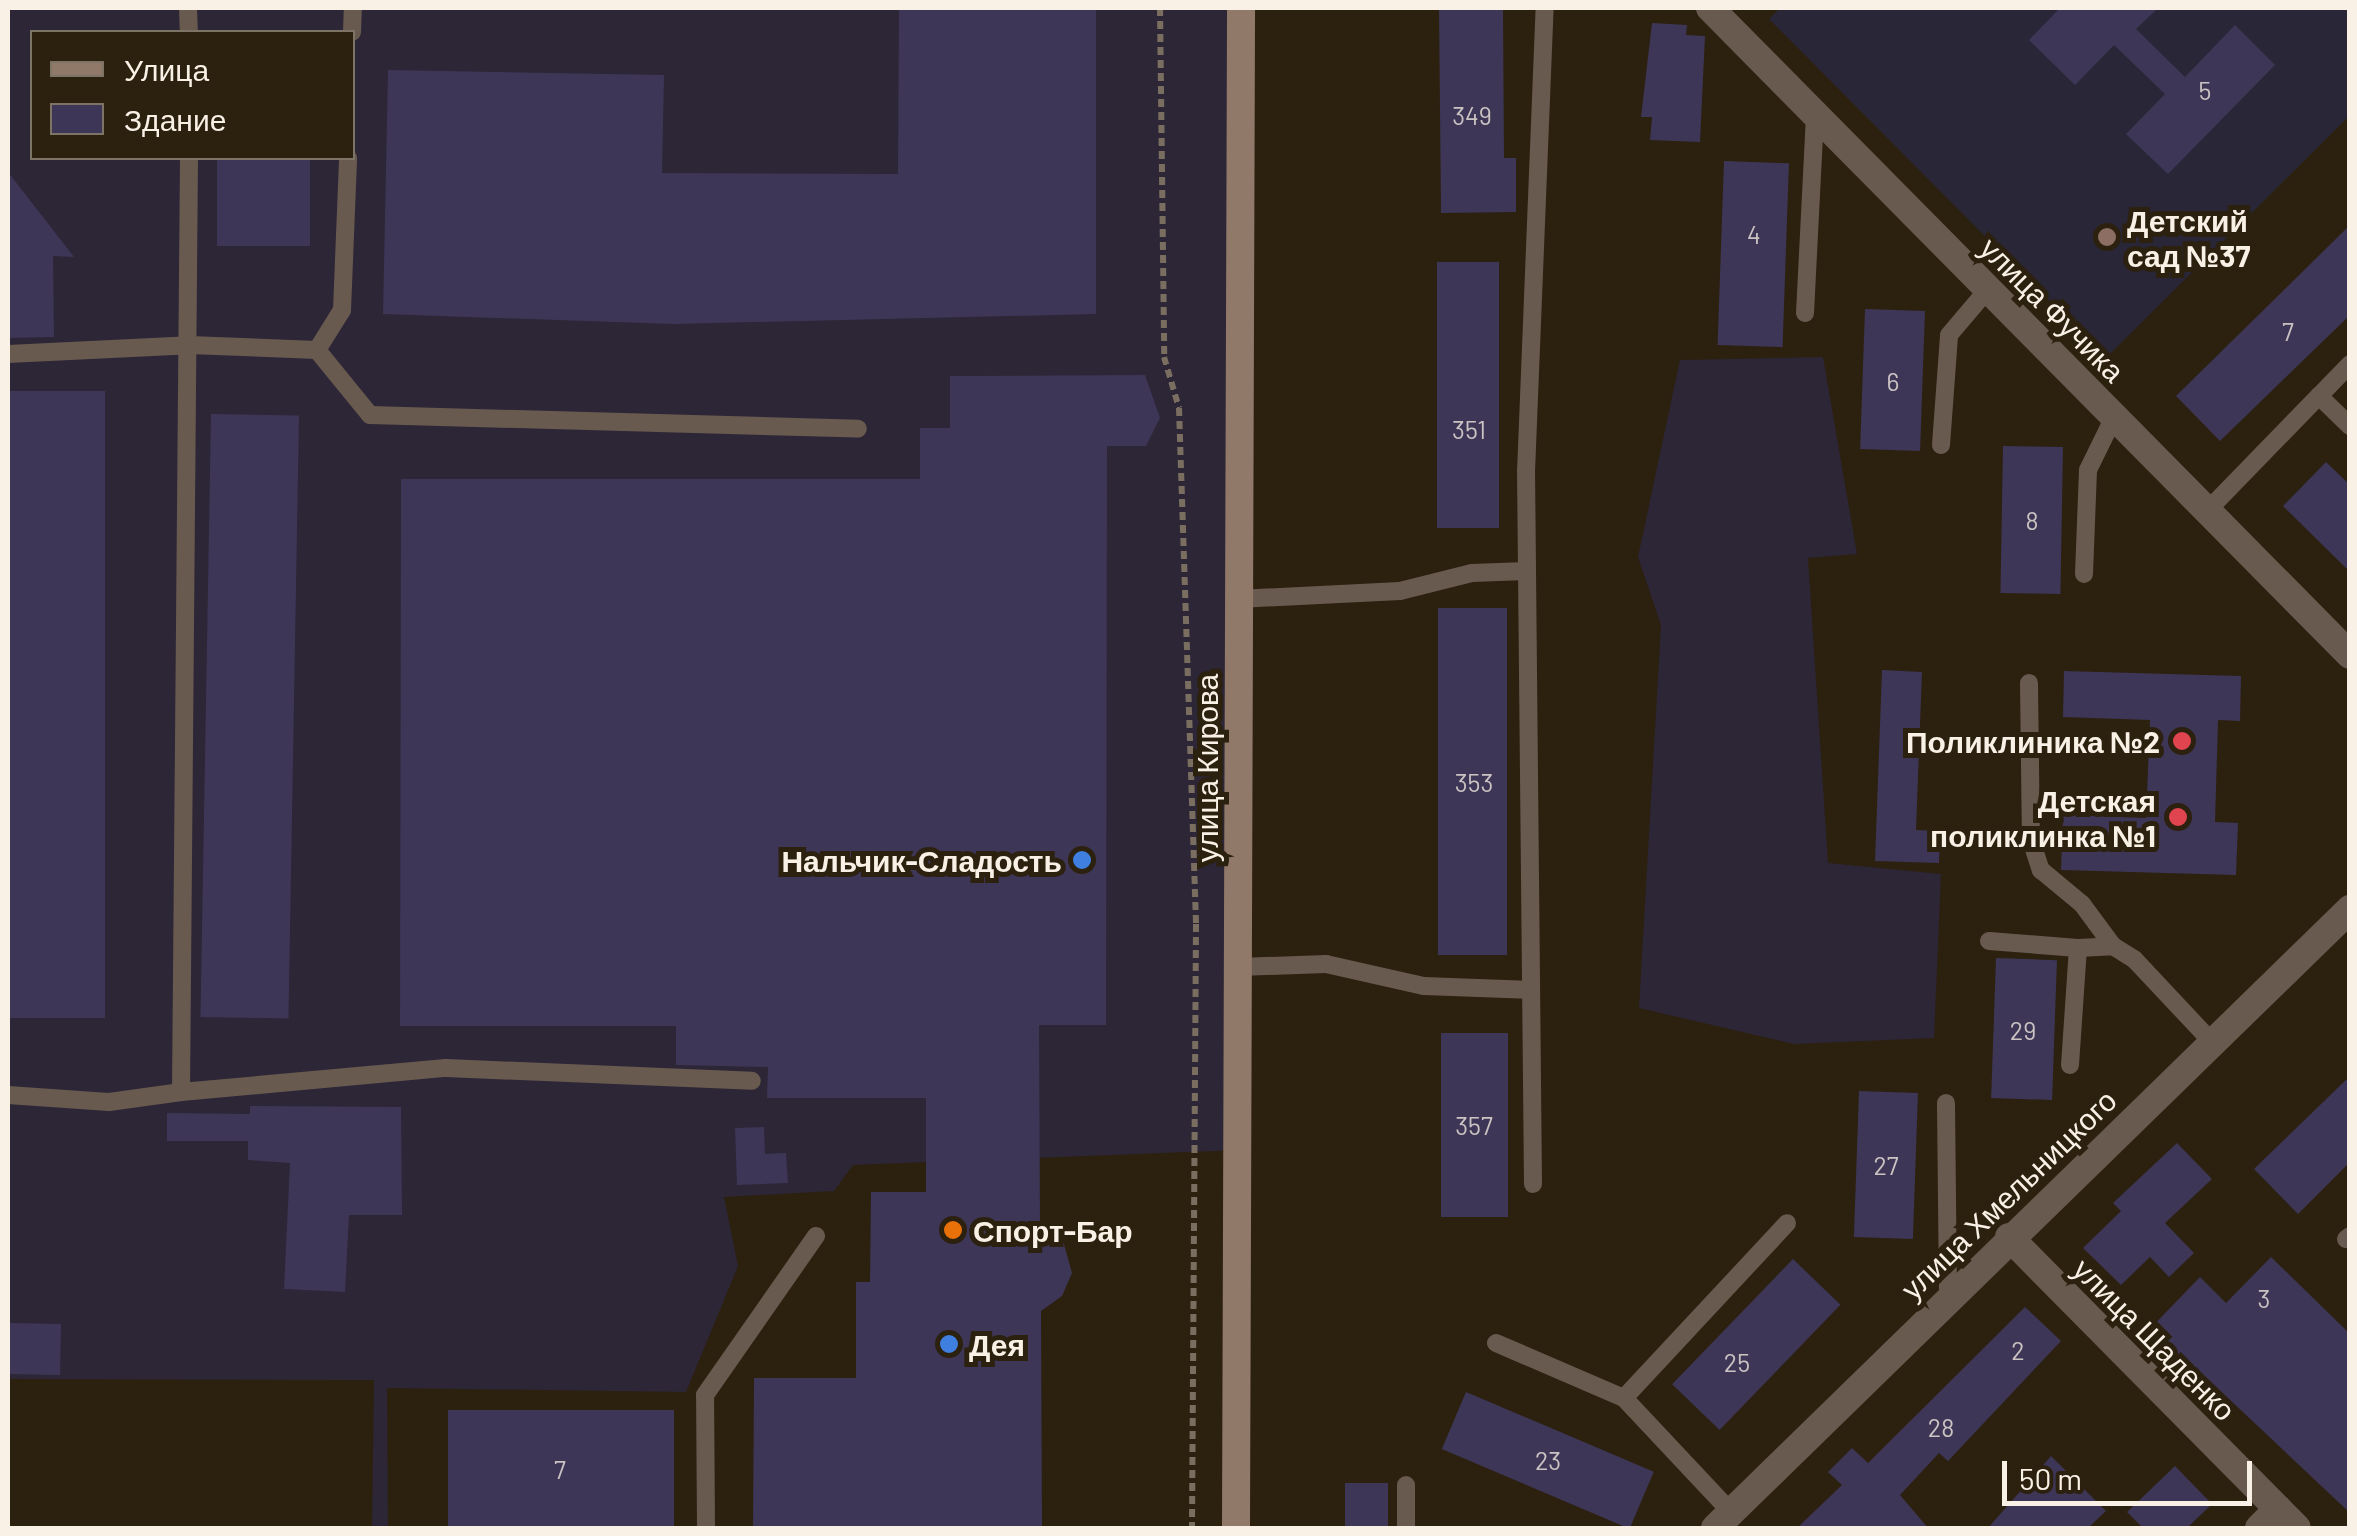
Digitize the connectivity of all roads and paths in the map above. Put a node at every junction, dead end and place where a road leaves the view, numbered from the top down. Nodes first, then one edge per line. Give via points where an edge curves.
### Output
1 (1160, 8) edge
2 (1240, 8) edge
3 (1545, 8) edge
4 (1710, 8) edge
5 (1814, 114) junction
6 (189, 160) edge
7 (348, 160) edge
8 (1988, 289) junction
9 (1805, 313) dead end
10 (190, 345) junction
11 (317, 350) junction
12 (8, 354) edge
13 (2350, 364) edge
14 (2319, 396) junction
15 (2114, 417) junction
16 (2350, 426) edge
17 (858, 429) dead end
18 (1941, 445) dead end
19 (2207, 510) junction
20 (1526, 571) junction
21 (2084, 574) dead end
22 (1238, 598) junction
23 (2350, 655) edge
24 (2029, 683) dead end
25 (2350, 910) edge
26 (1989, 941) dead end
27 (2113, 946) junction
28 (2078, 948) junction
29 (1239, 967) junction
30 (1531, 990) junction
31 (2212, 1042) junction
32 (2070, 1065) dead end
33 (752, 1080) dead end
34 (181, 1092) junction
35 (8, 1095) edge
36 (1946, 1103) dead end
37 (1533, 1184) dead end
38 (1787, 1223) dead end
39 (816, 1236) dead end
40 (2009, 1237) junction
41 (1948, 1297) junction
42 (1496, 1343) dead end
43 (1624, 1398) junction
44 (1406, 1484) dead end
45 (1723, 1520) edge
46 (2278, 1522) edge
47 (706, 1528) edge
48 (1192, 1528) edge
49 (1236, 1528) edge
50 (1406, 1528) edge

1 - 48 path via 1164,356 1179,408 1196,924
2 - 22 main road, улица Кирова
3 - 20 lane
4 - 5 street, улица Фучика
5 - 8 street, улица Фучика
5 - 9 lane
6 - 10 lane
7 - 11 lane via 342,310
8 - 15 street, улица Фучика
8 - 18 lane via 1949,336
10 - 11 lane
10 - 12 lane
10 - 34 lane
11 - 17 lane via 370,415
13 - 14 lane
14 - 16 lane
14 - 19 lane
15 - 19 street, улица Фучика
15 - 21 lane via 2088,470
19 - 23 street, улица Фучика
20 - 22 lane via 1472,573 1400,591
20 - 30 lane
22 - 29 main road, улица Кирова
24 - 27 lane via 2032,840 2041,870 2082,904
25 - 31 street, улица Хмельницкого
26 - 28 lane
27 - 28 lane
27 - 31 lane
28 - 32 lane
29 - 30 lane via 1326,964 1424,986
29 - 49 main road, улица Кирова
30 - 37 lane
31 - 40 street, улица Хмельницкого
33 - 34 lane via 446,1068
34 - 35 lane via 108,1102
36 - 41 lane
38 - 43 lane
39 - 47 lane via 705,1395
40 - 41 street, улица Хмельницкого
40 - 46 street, улица Щаденко
41 - 45 street, улица Хмельницкого
42 - 43 lane
43 - 45 lane
44 - 50 lane

